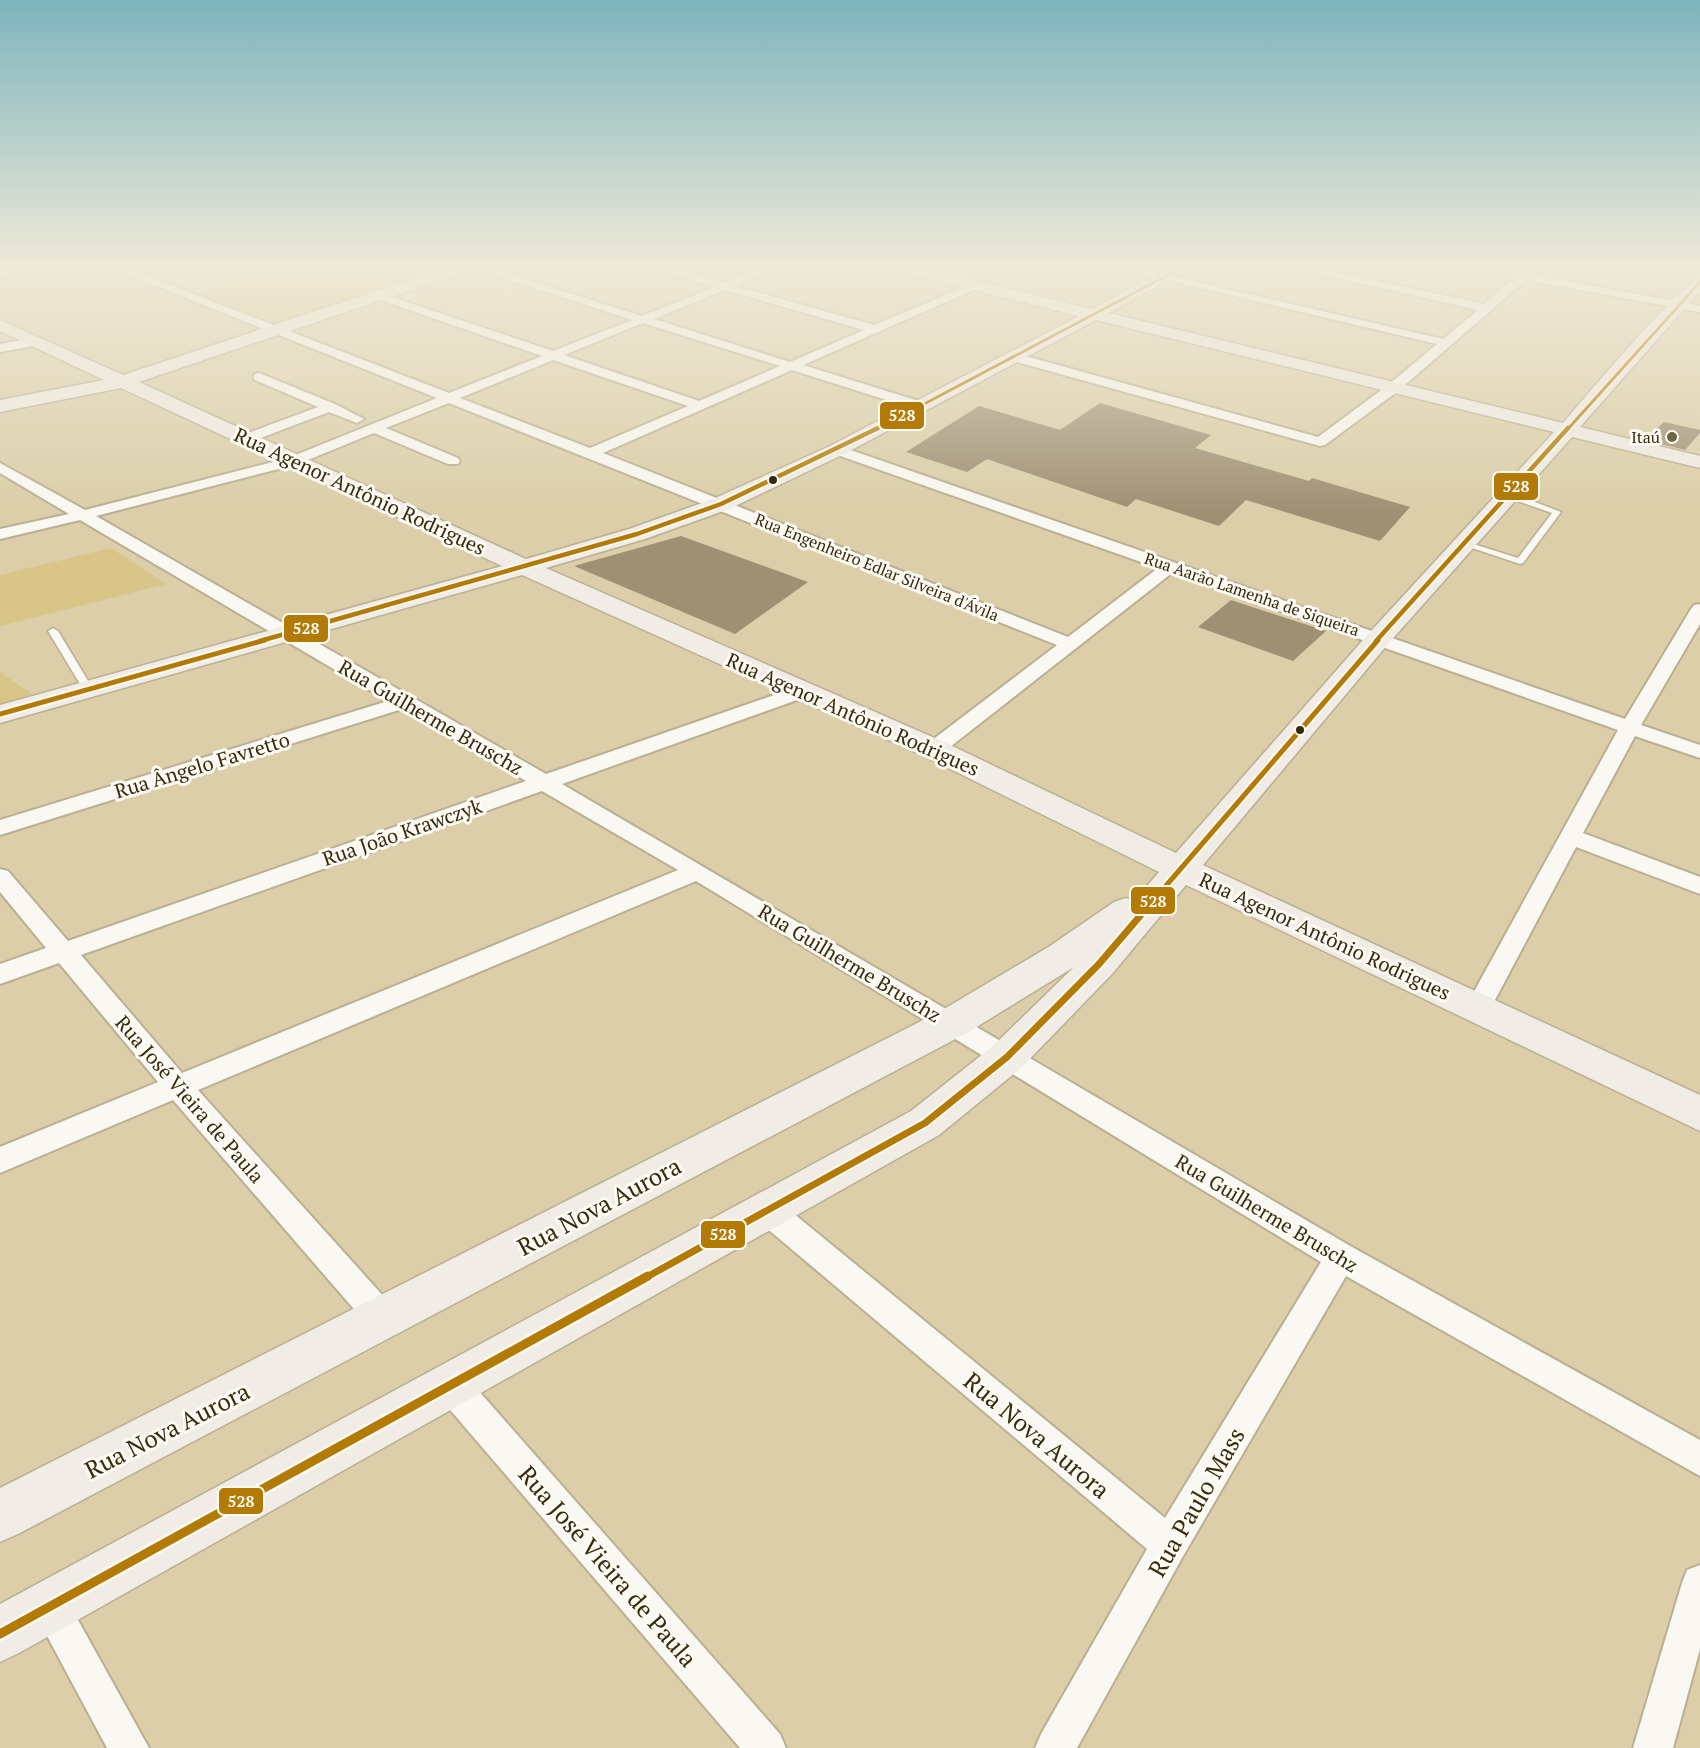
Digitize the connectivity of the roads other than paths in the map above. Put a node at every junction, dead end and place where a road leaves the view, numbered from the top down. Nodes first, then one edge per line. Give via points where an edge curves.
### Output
1 (48, 349) edge
2 (220, 349) edge
3 (322, 349) edge
4 (531, 349) edge
5 (571, 349) edge
6 (740, 349) edge
7 (830, 349) edge
8 (1029, 349) edge
9 (1233, 349) edge
10 (1440, 349) edge
11 (1638, 349) edge
12 (553, 356) junction
13 (1014, 357) junction
14 (793, 365) junction
15 (259, 377) dead end
16 (121, 382) junction
17 (1394, 388) junction
18 (448, 398) junction
19 (0, 406) edge
20 (700, 406) junction
21 (920, 406) junction
22 (330, 407) junction
23 (357, 419) dead end
24 (374, 428) junction
25 (1567, 430) junction
26 (245, 439) junction
27 (837, 450) junction
28 (590, 454) junction
29 (293, 461) junction
30 (453, 461) dead end
31 (1700, 462) edge
32 (0, 467) edge
33 (1509, 495) junction
34 (721, 504) junction
35 (83, 515) junction
36 (0, 534) edge
37 (1464, 544) junction
38 (1171, 566) junction
39 (524, 567) junction
40 (1700, 609) edge
41 (53, 631) dead end
42 (287, 633) junction
43 (1379, 638) junction
44 (1070, 644) junction
45 (88, 689) junction
46 (804, 691) junction
47 (404, 702) junction
48 (0, 714) edge
49 (1630, 727) junction
50 (934, 749) junction
51 (1700, 752) edge
52 (544, 782) junction
53 (0, 828) edge
54 (1571, 837) junction
55 (1181, 869) junction
56 (697, 871) junction
57 (0, 877) edge
58 (1700, 886) edge
59 (64, 952) junction
60 (0, 974) edge
61 (1478, 1008) junction
62 (952, 1023) junction
63 (1007, 1057) junction
64 (178, 1086) junction
65 (1700, 1114) edge
66 (0, 1160) edge
67 (767, 1210) junction
68 (1341, 1257) junction
69 (383, 1319) junction
70 (451, 1385) junction
71 (1700, 1460) edge
72 (0, 1516) edge
73 (1169, 1545) junction
74 (1700, 1583) edge
75 (50, 1606) junction
76 (0, 1634) edge
77 (129, 1748) edge
78 (766, 1748) edge
79 (1055, 1748) edge
80 (1653, 1748) edge

1 - 16 main road, Rua Agenor Antônio Rodrigues
2 - 16 main road
3 - 18 street, Rua Engenheiro Edlar Silveira d'Ávila
4 - 12 street
5 - 12 street
6 - 14 street
7 - 14 street
8 - 13 main road
9 - 17 main road
10 - 17 street
11 - 25 main road, Rua Nova Aurora
12 - 18 street
12 - 20 street
13 - 17 street via 1320,442
13 - 21 main road
14 - 20 street
14 - 21 street
15 - 22 street
16 - 19 main road
16 - 26 main road, Rua Agenor Antônio Rodrigues
17 - 25 main road
18 - 24 street
18 - 28 street, Rua Engenheiro Edlar Silveira d'Ávila
20 - 28 street
21 - 27 main road
22 - 23 street
22 - 26 street
24 - 29 street
24 - 30 street
25 - 31 main road
25 - 33 main road, Rua Nova Aurora
26 - 29 main road, Rua Agenor Antônio Rodrigues
27 - 34 main road
27 - 38 street, Rua Aarão Lamenha de Siqueira
28 - 34 street, Rua Engenheiro Edlar Silveira d'Ávila
29 - 35 street
29 - 39 main road, Rua Agenor Antônio Rodrigues
32 - 35 street, Rua Guilherme Bruschz
33 - 37 main road, Rua Nova Aurora
33 - 37 lane via 1557,512 1520,561
34 - 39 main road
34 - 44 street, Rua Engenheiro Edlar Silveira d'Ávila
35 - 36 street
35 - 42 street, Rua Guilherme Bruschz
37 - 43 main road, Rua Nova Aurora
38 - 43 street, Rua Aarão Lamenha de Siqueira
38 - 44 street
39 - 42 main road
39 - 46 main road, Rua Agenor Antônio Rodrigues
40 - 49 street
41 - 45 lane
42 - 45 main road
42 - 47 street, Rua Guilherme Bruschz
43 - 49 street, Rua Aarão Lamenha de Siqueira
43 - 55 main road, Rua Nova Aurora
44 - 50 street
45 - 48 main road
46 - 50 main road, Rua Agenor Antônio Rodrigues
46 - 52 street, Rua João Krawczyk
47 - 52 street, Rua Guilherme Bruschz
47 - 53 street, Rua Ângelo Favretto
49 - 51 street, Rua Aarão Lamenha de Siqueira
49 - 54 street
50 - 55 main road, Rua Agenor Antônio Rodrigues
52 - 56 street, Rua Guilherme Bruschz
52 - 59 street, Rua João Krawczyk
54 - 58 street
54 - 61 street
55 - 61 main road, Rua Agenor Antônio Rodrigues
55 - 62 main road, Rua Nova Aurora via 1099,932
55 - 63 main road, Rua Nova Aurora via 1099,964
56 - 62 street, Rua Guilherme Bruschz
56 - 64 street
57 - 59 street, Rua José Vieira de Paula
59 - 60 street, Rua João Krawczyk
59 - 64 street, Rua José Vieira de Paula
61 - 65 main road, Rua Agenor Antônio Rodrigues
62 - 63 street, Rua Guilherme Bruschz
62 - 69 main road, Rua Nova Aurora
63 - 67 main road, Rua Nova Aurora via 925,1123
63 - 68 street, Rua Guilherme Bruschz
64 - 66 street
64 - 69 street, Rua José Vieira de Paula
67 - 70 main road, Rua Nova Aurora
67 - 73 street, Rua Nova Aurora
68 - 71 street, Rua Guilherme Bruschz
68 - 73 street, Rua Paulo Mass
69 - 72 main road, Rua Nova Aurora
70 - 75 main road, Rua Nova Aurora
70 - 78 street, Rua José Vieira de Paula
73 - 79 street, Rua Paulo Mass
74 - 80 street
75 - 76 main road, Rua Nova Aurora
75 - 77 street

